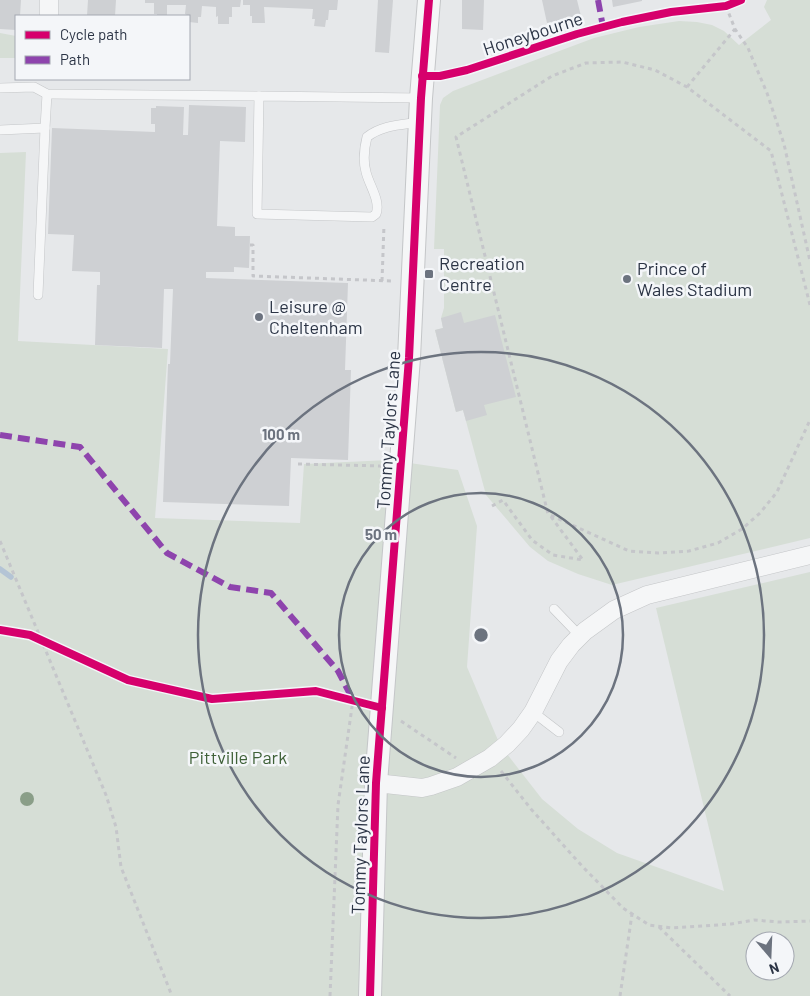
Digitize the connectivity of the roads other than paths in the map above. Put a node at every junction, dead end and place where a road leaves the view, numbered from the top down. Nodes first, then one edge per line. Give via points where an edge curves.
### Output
1 (50, 0) edge
2 (429, 0) edge
3 (49, 15) edge
4 (0, 88) edge
5 (47, 94) junction
6 (260, 96) junction
7 (421, 98) junction
8 (420, 122) junction
9 (45, 128) junction
10 (0, 130) edge
11 (38, 295) dead end
12 (810, 555) edge
13 (554, 609) dead end
14 (580, 636) junction
15 (533, 712) junction
16 (559, 732) dead end
17 (376, 783) junction
18 (370, 996) edge

1 - 3 street
2 - 7 street, Tommy Taylors Lane
4 - 5 lane via 34,87
5 - 6 lane
5 - 9 lane
6 - 7 lane
6 - 8 lane via 257,214 372,217 376,214 377,204 366,172 364,153 367,137 388,126
7 - 8 street, Tommy Taylors Lane
8 - 17 street, Tommy Taylors Lane via 410,358
9 - 10 lane
9 - 11 lane
12 - 14 street via 648,595 599,619
13 - 14 lane
14 - 15 street via 559,661
15 - 16 lane
15 - 17 street via 490,758 440,784 422,788
17 - 18 street, Tommy Taylors Lane

